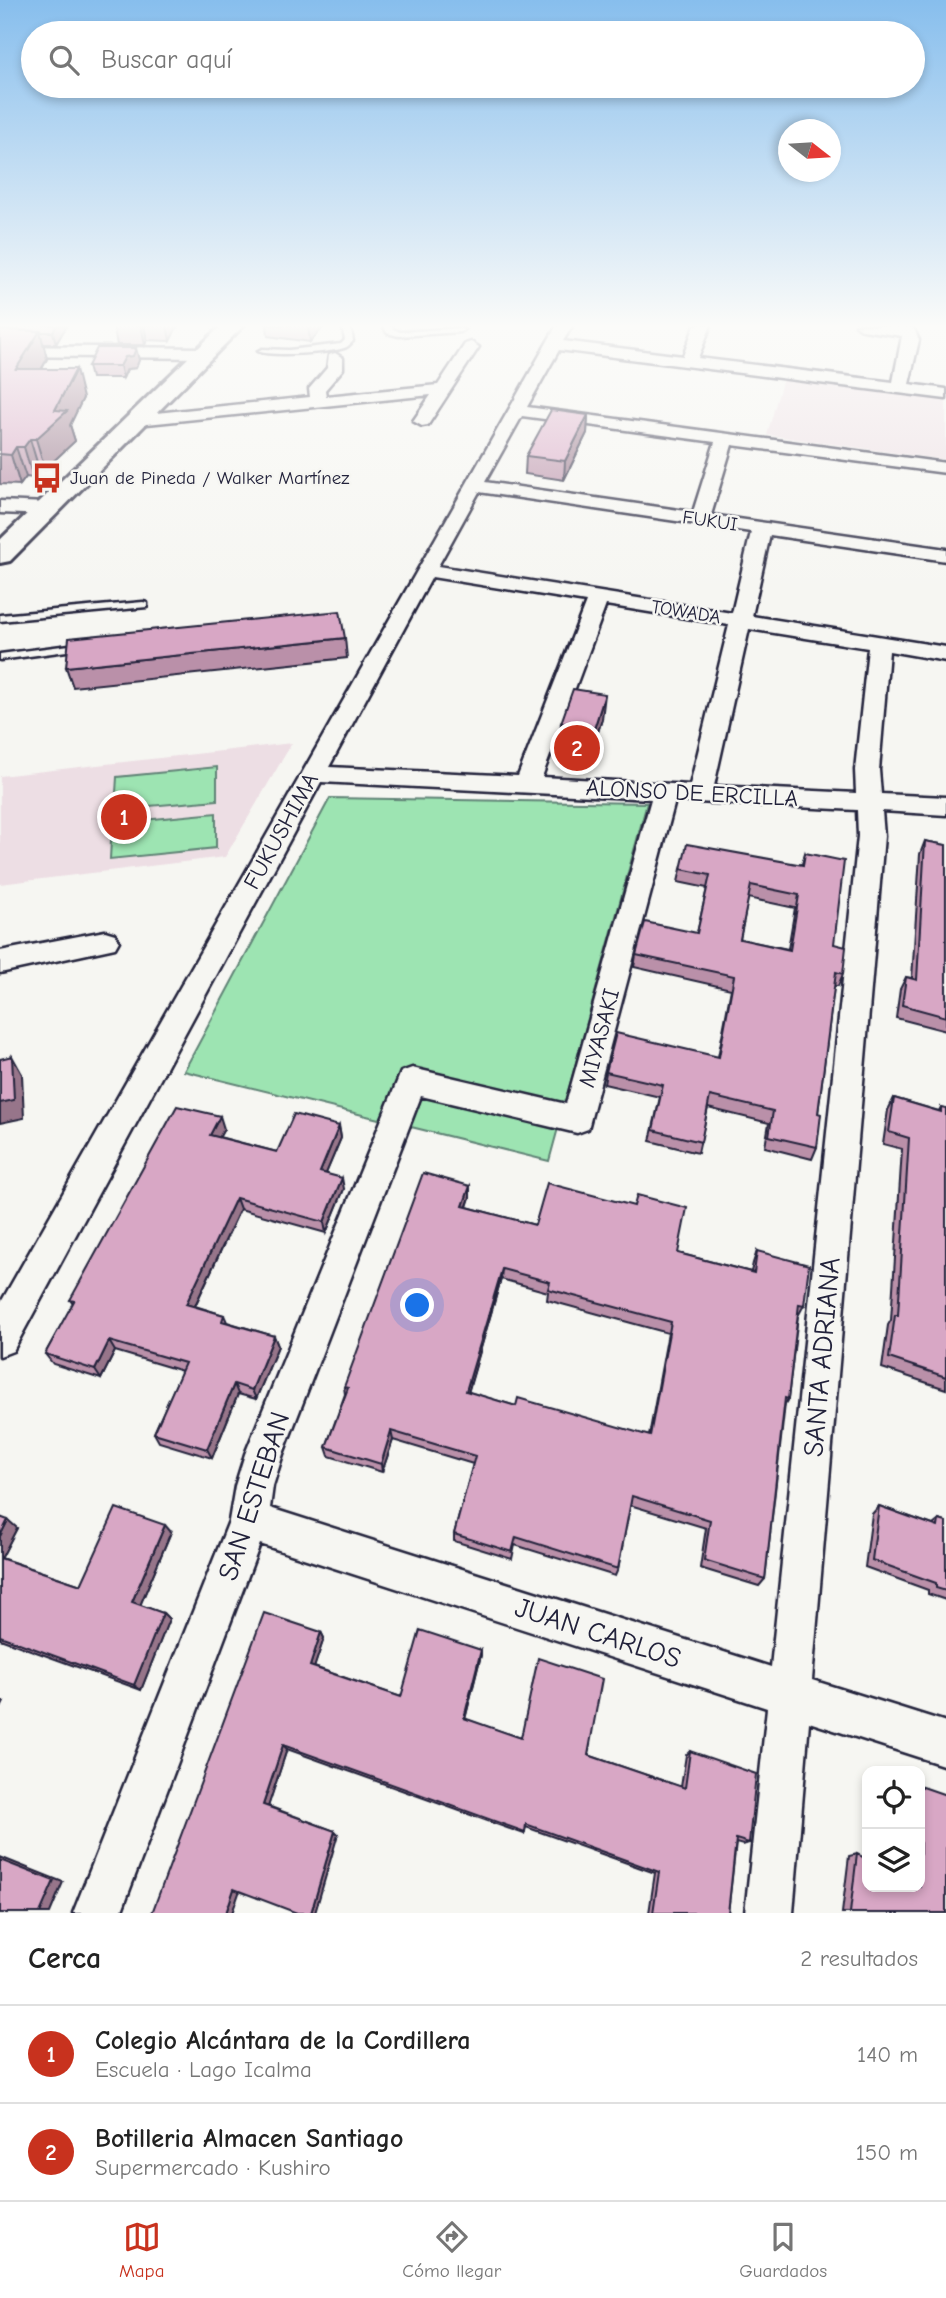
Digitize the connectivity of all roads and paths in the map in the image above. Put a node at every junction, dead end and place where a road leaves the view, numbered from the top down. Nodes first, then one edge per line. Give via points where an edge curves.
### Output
1 (144, 414) edge
2 (200, 414) edge
3 (290, 414) edge
4 (426, 414) edge
5 (517, 414) edge
6 (543, 414) edge
7 (137, 421) junction
8 (422, 421) dead end
9 (293, 425) dead end
10 (725, 439) junction
11 (946, 468) edge
12 (475, 486) junction
13 (0, 507) edge
14 (47, 509) junction
15 (700, 519) junction
16 (762, 528) junction
17 (0, 555) edge
18 (946, 555) edge
19 (426, 570) junction
20 (598, 598) junction
21 (143, 606) dead end
22 (0, 618) edge
23 (740, 621) junction
24 (879, 643) junction
25 (97, 645) edge
26 (946, 654) edge
27 (0, 657) edge
28 (313, 774) junction
29 (527, 785) junction
30 (665, 792) junction
31 (700, 793) junction
32 (869, 802) junction
33 (946, 806) edge
34 (105, 941) dead end
35 (0, 962) edge
36 (412, 1081) joint
37 (0, 1339) edge
38 (249, 1521) junction
39 (790, 1694) junction
40 (946, 1744) edge
41 (97, 1913) edge
42 (769, 1913) edge

1 - 7 main road
2 - 7 street
3 - 9 street
4 - 8 street
5 - 12 street, FUKUSHIMA
6 - 10 street
7 - 14 main road
10 - 11 street
10 - 15 street
12 - 15 street, FUKUI
12 - 19 street, FUKUSHIMA
13 - 14 street
14 - 17 main road
15 - 16 street, FUKUI
16 - 18 street, FUKUI
16 - 23 street
19 - 20 street, TOWADA
19 - 28 street, FUKUSHIMA
20 - 23 street, TOWADA
20 - 29 street
21 - 22 lane
23 - 24 street, TOWADA
23 - 31 street
24 - 26 street, TOWADA
24 - 32 street, SANTA ADRIANA via 867,770
25 - 27 lane
28 - 29 street, ALONSO DE ERCILLA
28 - 37 street, FUKUSHIMA
29 - 30 street, ALONSO DE ERCILLA
30 - 31 street, ALONSO DE ERCILLA
30 - 36 street, MIYASAKI via 577,1120
31 - 32 street, ALONSO DE ERCILLA
32 - 33 street, ALONSO DE ERCILLA
32 - 39 street, SANTA ADRIANA via 871,836
34 - 35 street
36 - 38 street, SAN ESTEBAN via 264,1454
38 - 39 street, JUAN CARLOS
38 - 41 street, SAN ESTEBAN
39 - 40 street, JUAN CARLOS
39 - 42 street, SANTA ADRIANA

